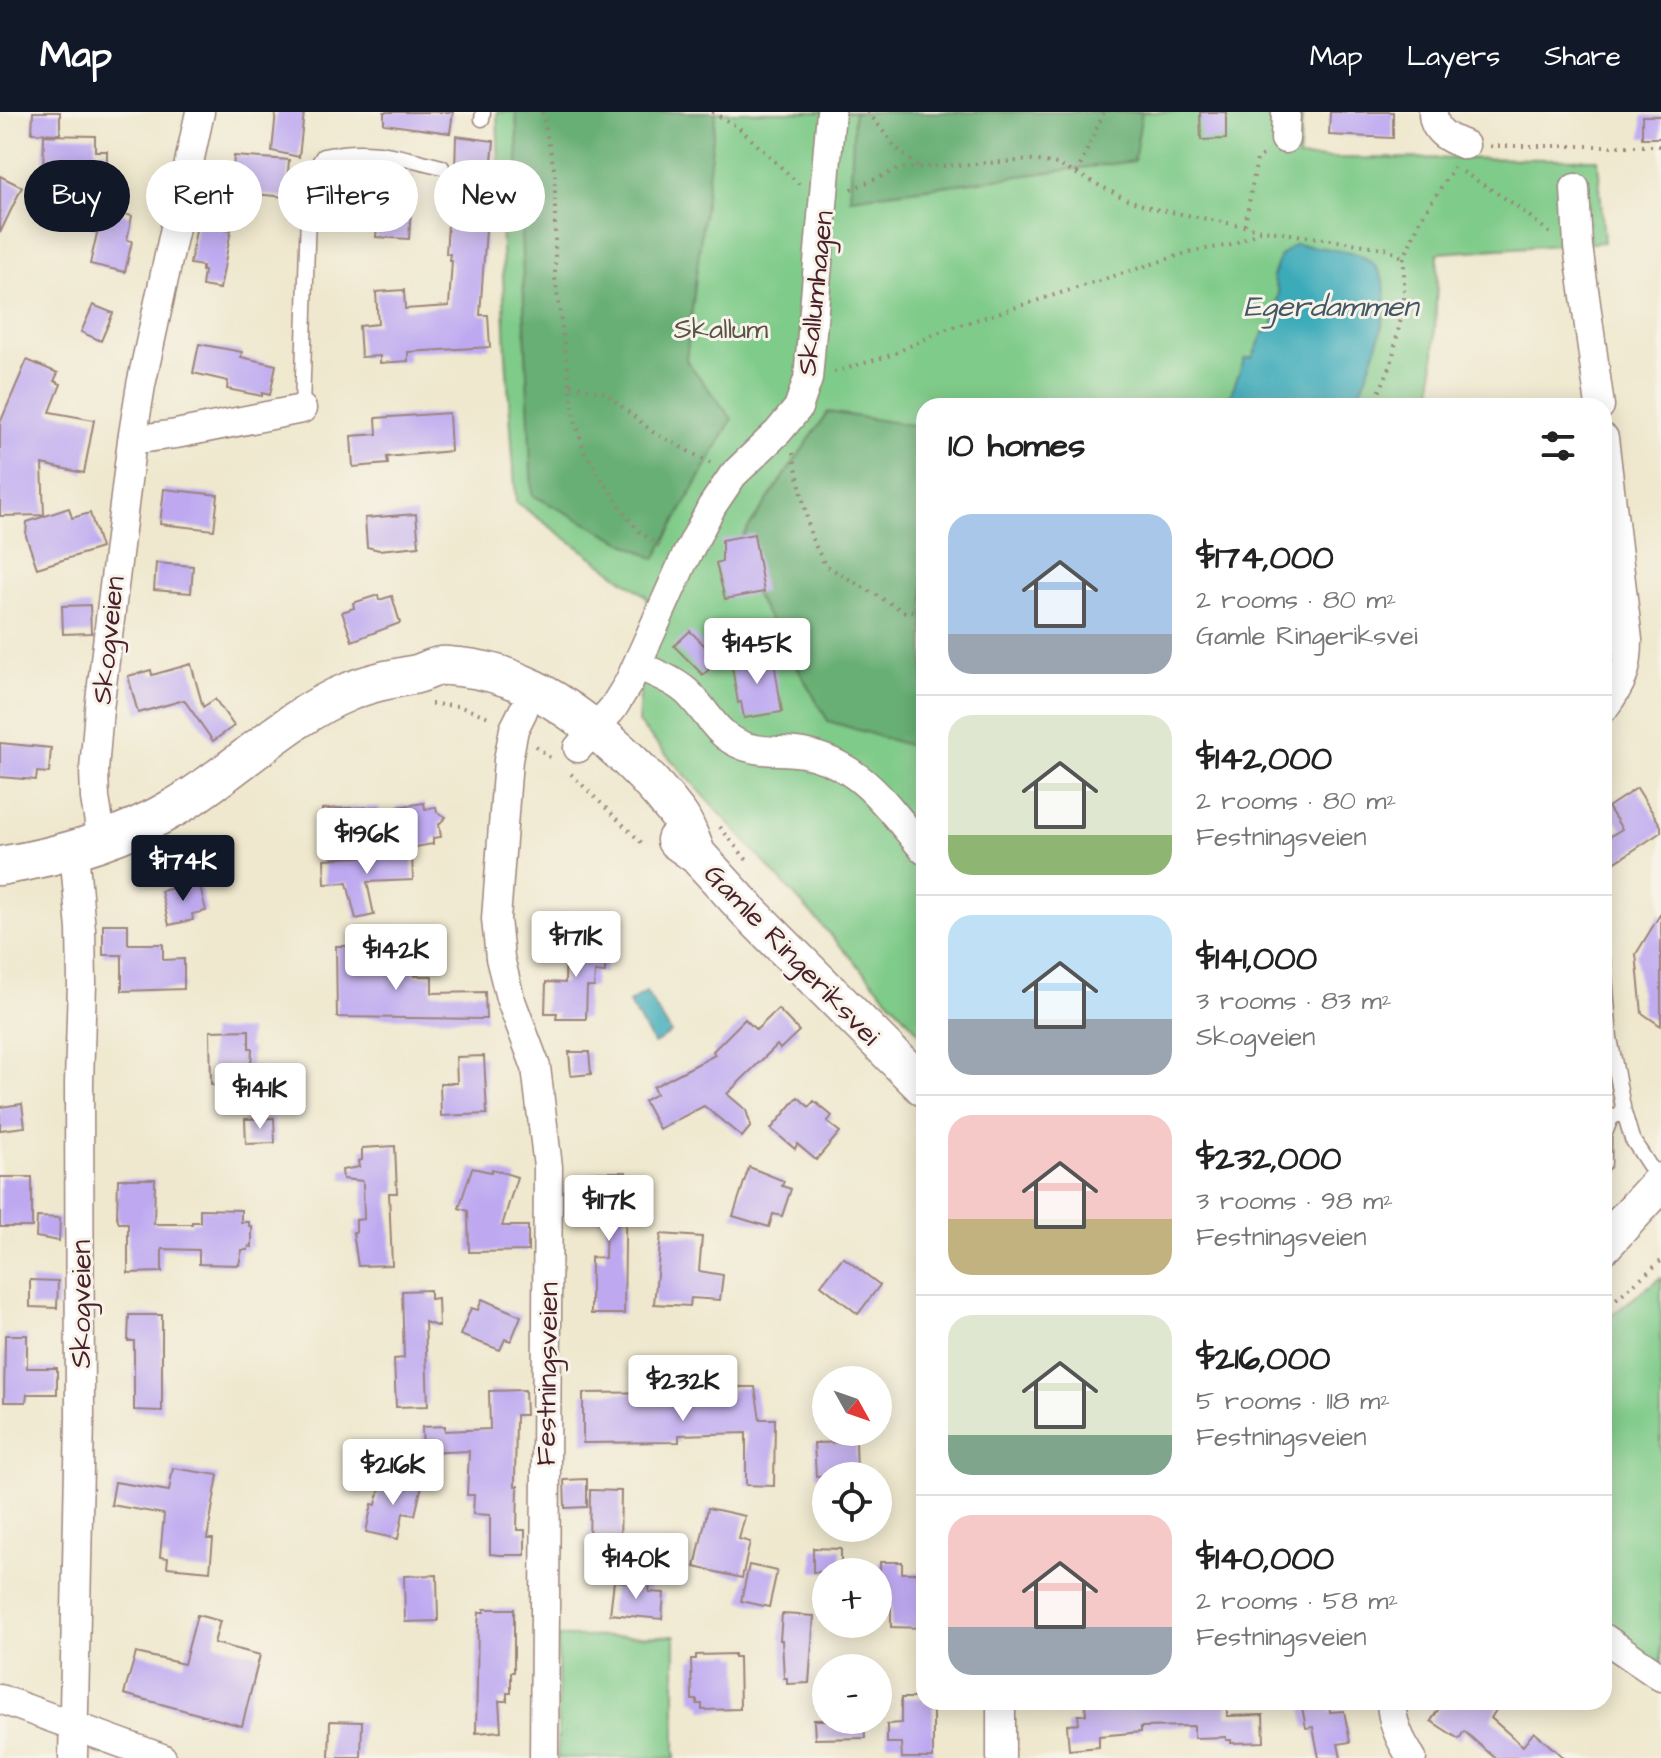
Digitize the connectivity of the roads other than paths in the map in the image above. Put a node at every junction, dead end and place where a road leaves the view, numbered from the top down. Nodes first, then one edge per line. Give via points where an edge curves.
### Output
1 (200, 112) edge
2 (831, 112) edge
3 (1433, 112) edge
4 (1460, 156) road end
5 (434, 165) edge
6 (1575, 188) dead end
7 (1599, 398) edge
8 (302, 409) joint
9 (132, 440) junction
10 (1612, 498) edge
11 (637, 665) junction
12 (416, 675) junction
13 (1612, 697) edge
14 (523, 711) junction
15 (586, 738) junction
16 (916, 840) edge
17 (88, 845) junction
18 (0, 866) edge
19 (1612, 1049) edge
20 (916, 1079) edge
21 (1624, 1112) junction
22 (1612, 1118) edge
23 (1661, 1182) edge
24 (1612, 1235) edge
25 (1612, 1643) edge
26 (1661, 1677) edge
27 (0, 1699) edge
28 (1001, 1710) edge
29 (1392, 1710) edge
30 (73, 1724) junction
31 (73, 1758) edge
32 (162, 1758) edge
33 (544, 1758) edge
34 (1001, 1758) edge
35 (1412, 1758) edge

1 - 9 street, Skogveien
2 - 11 street, Skallumhagen via 808,379 798,408 733,475 712,506
3 - 4 street
5 - 8 lane via 352,150 323,156 309,179
6 - 7 street
8 - 9 street
9 - 17 street, Skogveien
10 - 13 street via 1628,650 1622,684
11 - 15 street, Skallumhagen via 613,708
11 - 16 street via 690,694 718,731 738,744 828,759 849,769
12 - 14 main road, Gamle Ringeriksvei
12 - 15 main road, Gamle Ringeriksvei via 441,665 501,675 543,694
12 - 17 main road, Gamle Ringeriksvei via 332,700 175,807
14 - 15 main road, Gamle Ringeriksvei
14 - 33 street, Festningsveien via 508,760 496,919 510,998 536,1067 548,1167
15 - 20 main road, Gamle Ringeriksvei via 650,784 680,818 697,855
17 - 18 main road, Gamle Ringeriksvei
17 - 30 street, Skogveien via 81,930
19 - 21 lane
21 - 22 lane
21 - 23 lane via 1632,1139
23 - 24 main road
25 - 26 street
27 - 30 street
28 - 34 street
29 - 35 street
30 - 31 street, Skogveien
30 - 32 street

